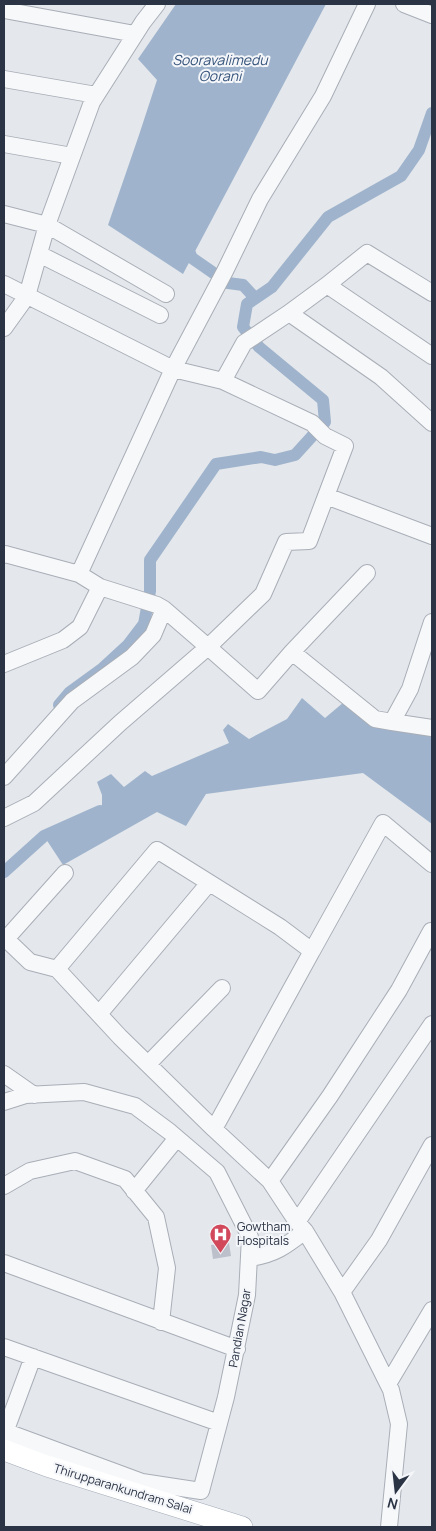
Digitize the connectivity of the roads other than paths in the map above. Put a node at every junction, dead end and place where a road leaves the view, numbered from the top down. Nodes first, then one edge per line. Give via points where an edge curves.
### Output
1 (157, 4) edge
2 (366, 4) edge
3 (404, 4) edge
4 (4, 10) edge
5 (432, 16) edge
6 (136, 34) junction
7 (4, 79) edge
8 (96, 95) junction
9 (4, 144) edge
10 (72, 156) junction
11 (4, 214) edge
12 (47, 225) junction
13 (39, 254) junction
14 (4, 284) edge
15 (327, 285) junction
16 (432, 293) edge
17 (166, 294) dead end
18 (27, 296) junction
19 (288, 313) junction
20 (160, 316) dead end
21 (4, 328) edge
22 (432, 356) edge
23 (173, 369) junction
24 (223, 381) junction
25 (432, 423) edge
26 (326, 496) junction
27 (432, 536) edge
28 (4, 555) edge
29 (367, 573) dead end
30 (79, 574) junction
31 (100, 587) junction
32 (155, 605) junction
33 (432, 622) edge
34 (208, 648) junction
35 (292, 652) junction
36 (4, 664) edge
37 (392, 722) junction
38 (432, 728) edge
39 (4, 778) edge
40 (4, 818) edge
41 (432, 864) edge
42 (65, 873) dead end
43 (209, 883) junction
44 (432, 931) edge
45 (5, 939) edge
46 (312, 951) junction
47 (57, 969) junction
48 (222, 988) dead end
49 (99, 1014) junction
50 (432, 1024) edge
51 (148, 1064) junction
52 (4, 1074) edge
53 (34, 1095) junction
54 (4, 1102) edge
55 (214, 1129) junction
56 (177, 1138) junction
57 (432, 1145) edge
58 (426, 1172) edge
59 (270, 1181) junction
60 (4, 1186) edge
61 (134, 1191) junction
62 (301, 1227) junction
63 (249, 1258) junction
64 (4, 1263) edge
65 (342, 1292) junction
66 (432, 1310) edge
67 (161, 1322) junction
68 (4, 1347) edge
69 (237, 1349) junction
70 (33, 1357) junction
71 (388, 1384) junction
72 (219, 1423) junction
73 (4, 1437) edge
74 (4, 1462) edge
75 (204, 1527) edge
76 (242, 1527) edge
77 (389, 1527) edge

1 - 6 street
2 - 23 street via 323,96 260,199
3 - 5 street
4 - 6 street
6 - 8 street
7 - 8 street
8 - 10 street
9 - 10 street
10 - 12 street
11 - 12 street
12 - 13 street
12 - 17 street
13 - 18 street
13 - 20 street
14 - 18 street
15 - 16 street via 367,253
15 - 19 street
15 - 22 street
18 - 21 street
18 - 23 street
19 - 24 street via 250,339
19 - 25 street via 381,377
23 - 24 street
23 - 30 street
24 - 26 street via 312,424 325,436 345,446
26 - 27 street
26 - 34 street via 310,540 286,542 263,594
28 - 30 street
29 - 35 street
30 - 31 street
31 - 32 street
31 - 36 street via 80,628 63,640
32 - 34 street
32 - 39 street via 153,635 132,657 72,701
33 - 37 street via 410,689
34 - 35 street via 258,691
34 - 40 street via 120,723 34,803
35 - 37 street via 375,719
37 - 38 street
41 - 46 street via 383,823
42 - 45 street
43 - 46 street
43 - 47 street via 156,850
43 - 49 street
44 - 59 street via 399,990
45 - 47 street via 30,962
46 - 55 street
47 - 49 street
48 - 51 street
49 - 51 street
50 - 62 street
51 - 55 street
52 - 53 street
53 - 54 street, Pandian Nagar
53 - 56 street, Pandian Nagar via 84,1092 135,1106
55 - 59 street
56 - 61 street
56 - 63 street, Pandian Nagar via 217,1172 250,1237
57 - 58 street
58 - 65 street
59 - 62 street
60 - 61 street via 30,1171 75,1161 125,1179
61 - 67 street via 156,1217 167,1268
62 - 63 street via 285,1247
62 - 65 street
63 - 69 street, Pandian Nagar via 247,1295
64 - 67 street
65 - 71 street
66 - 71 street
67 - 69 street
68 - 70 street
69 - 72 street, Pandian Nagar
70 - 72 street
70 - 73 street
71 - 77 street via 399,1424
72 - 73 street, Pandian Nagar via 201,1491 142,1482
73 - 76 main road, Thirupparankundram Salai via 47,1466
74 - 75 main road, Thirupparankundram Salai

